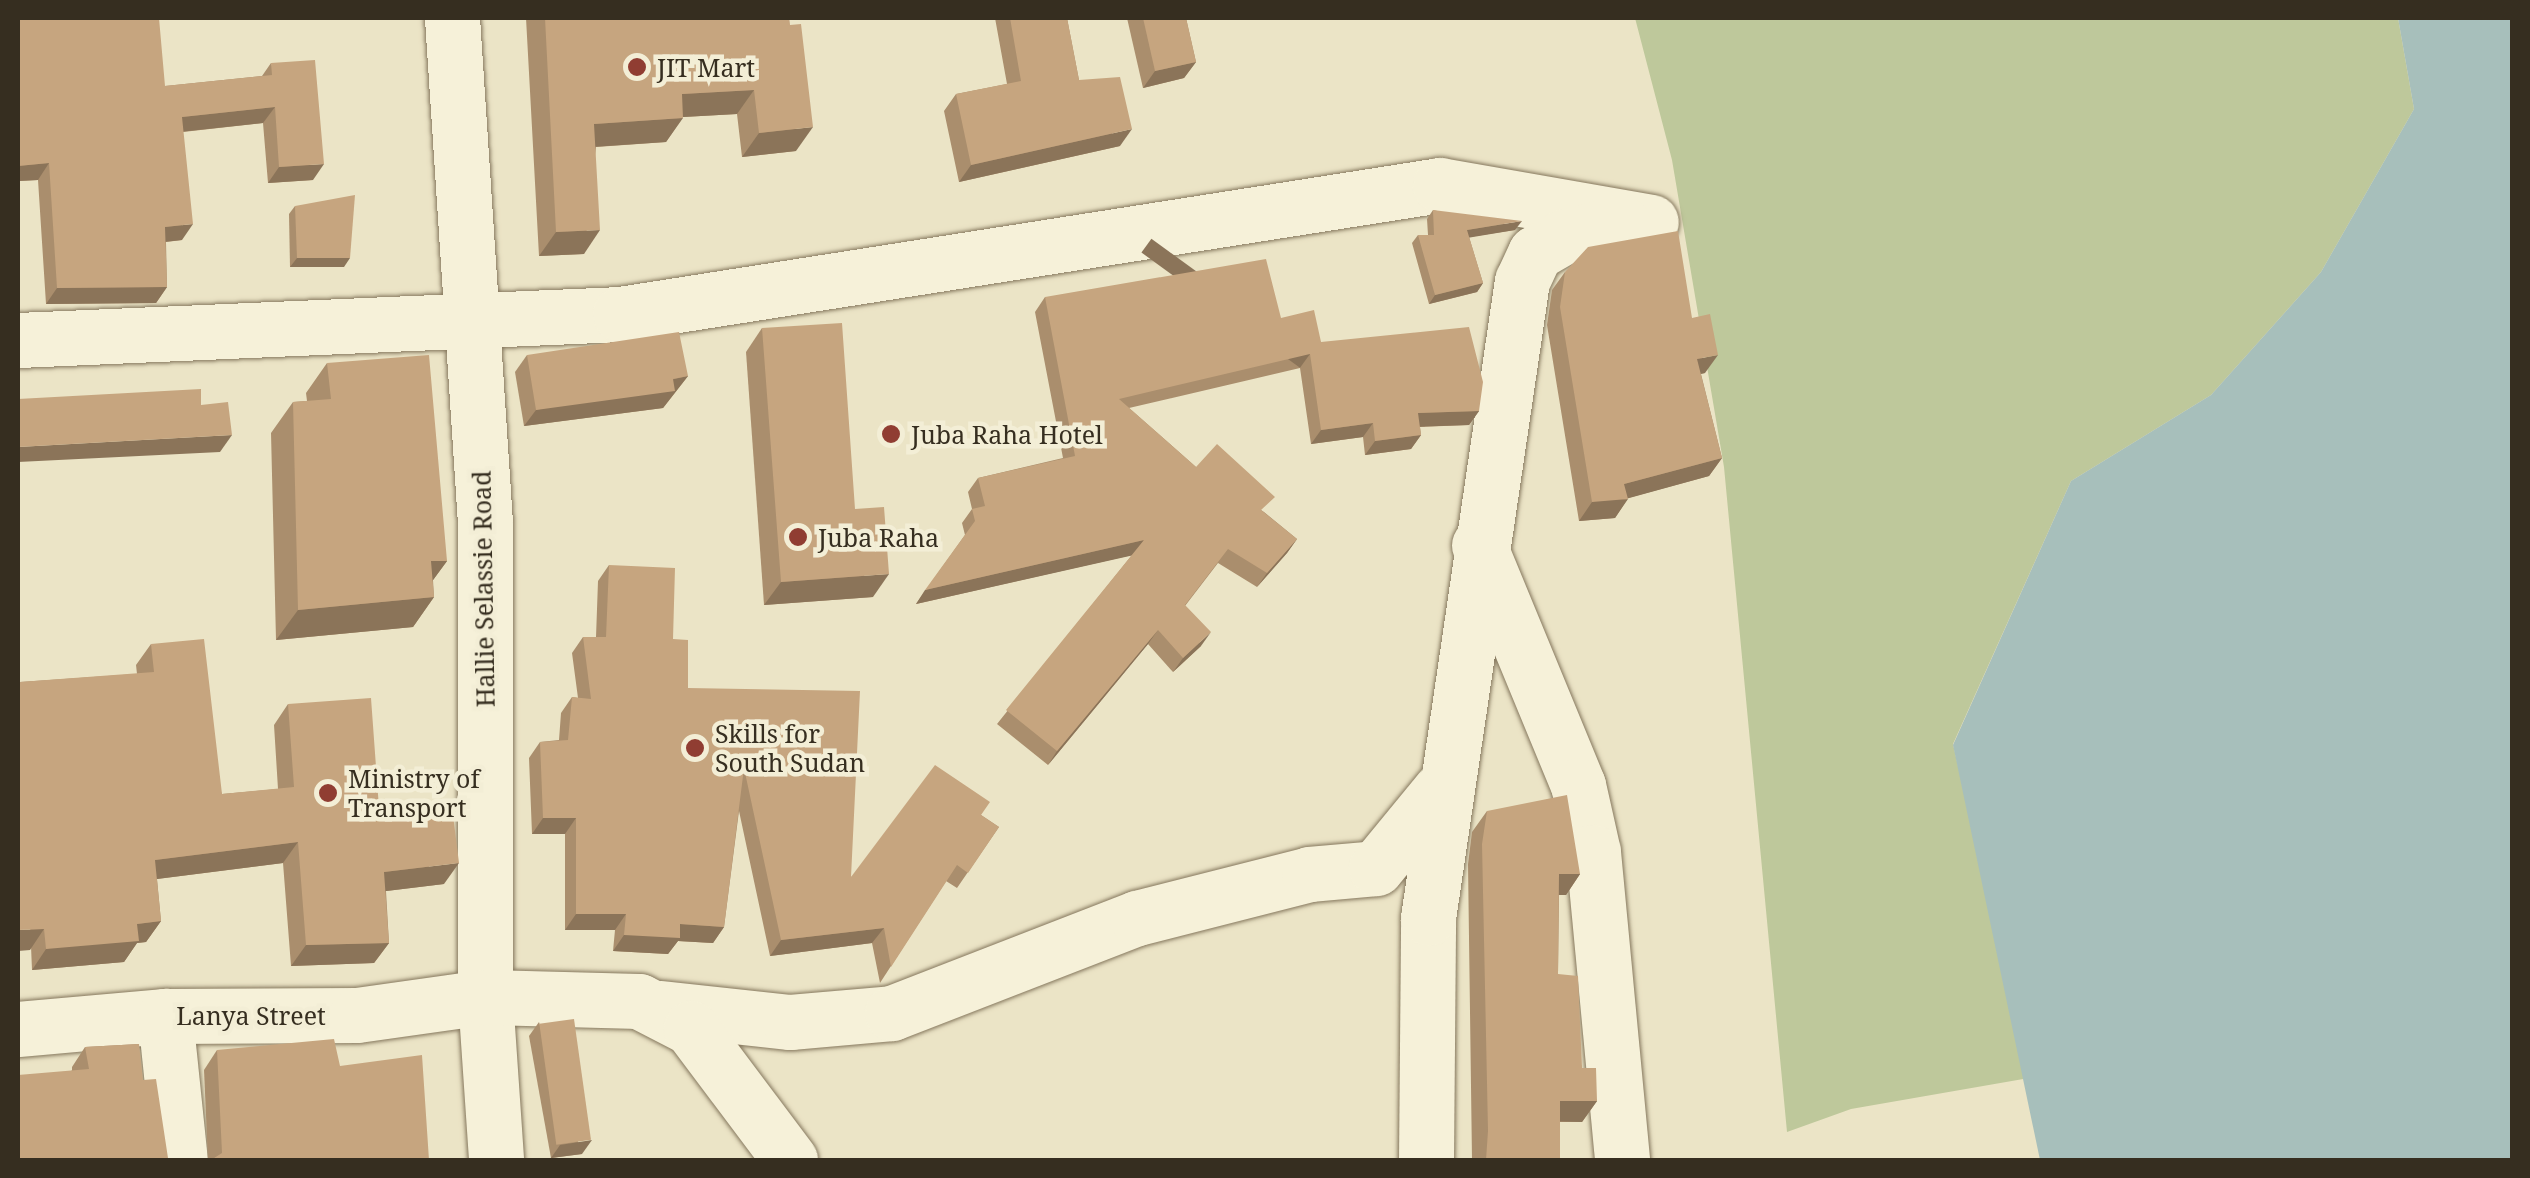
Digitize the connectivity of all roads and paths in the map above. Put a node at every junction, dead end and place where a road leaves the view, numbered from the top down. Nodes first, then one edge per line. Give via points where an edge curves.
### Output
1 (452, 18) edge
2 (472, 316) junction
3 (18, 340) edge
4 (1479, 545) junction
5 (1446, 782) junction
6 (485, 997) junction
7 (661, 1008) junction
8 (165, 1016) junction
9 (18, 1029) edge
10 (180, 1160) edge
11 (496, 1160) edge
12 (790, 1160) edge
13 (1426, 1160) edge
14 (1622, 1160) edge

1 - 2 street, Hallie Selassie Road
2 - 3 street
2 - 4 street via 620,314 1440,185 1650,222 1604,224 1535,253 1522,281
2 - 6 street, Hallie Selassie Road via 485,523
4 - 5 street
4 - 14 street via 1578,786 1593,852
5 - 7 street, Lanya Street via 1376,868 1154,913 892,1013 790,1022
5 - 13 street via 1428,918
6 - 7 street, Lanya Street
6 - 8 street, Lanya Street via 357,1015
6 - 11 street, Hallie Selassie Road
7 - 12 street via 722,1062
8 - 9 street, Lanya Street
8 - 10 street

